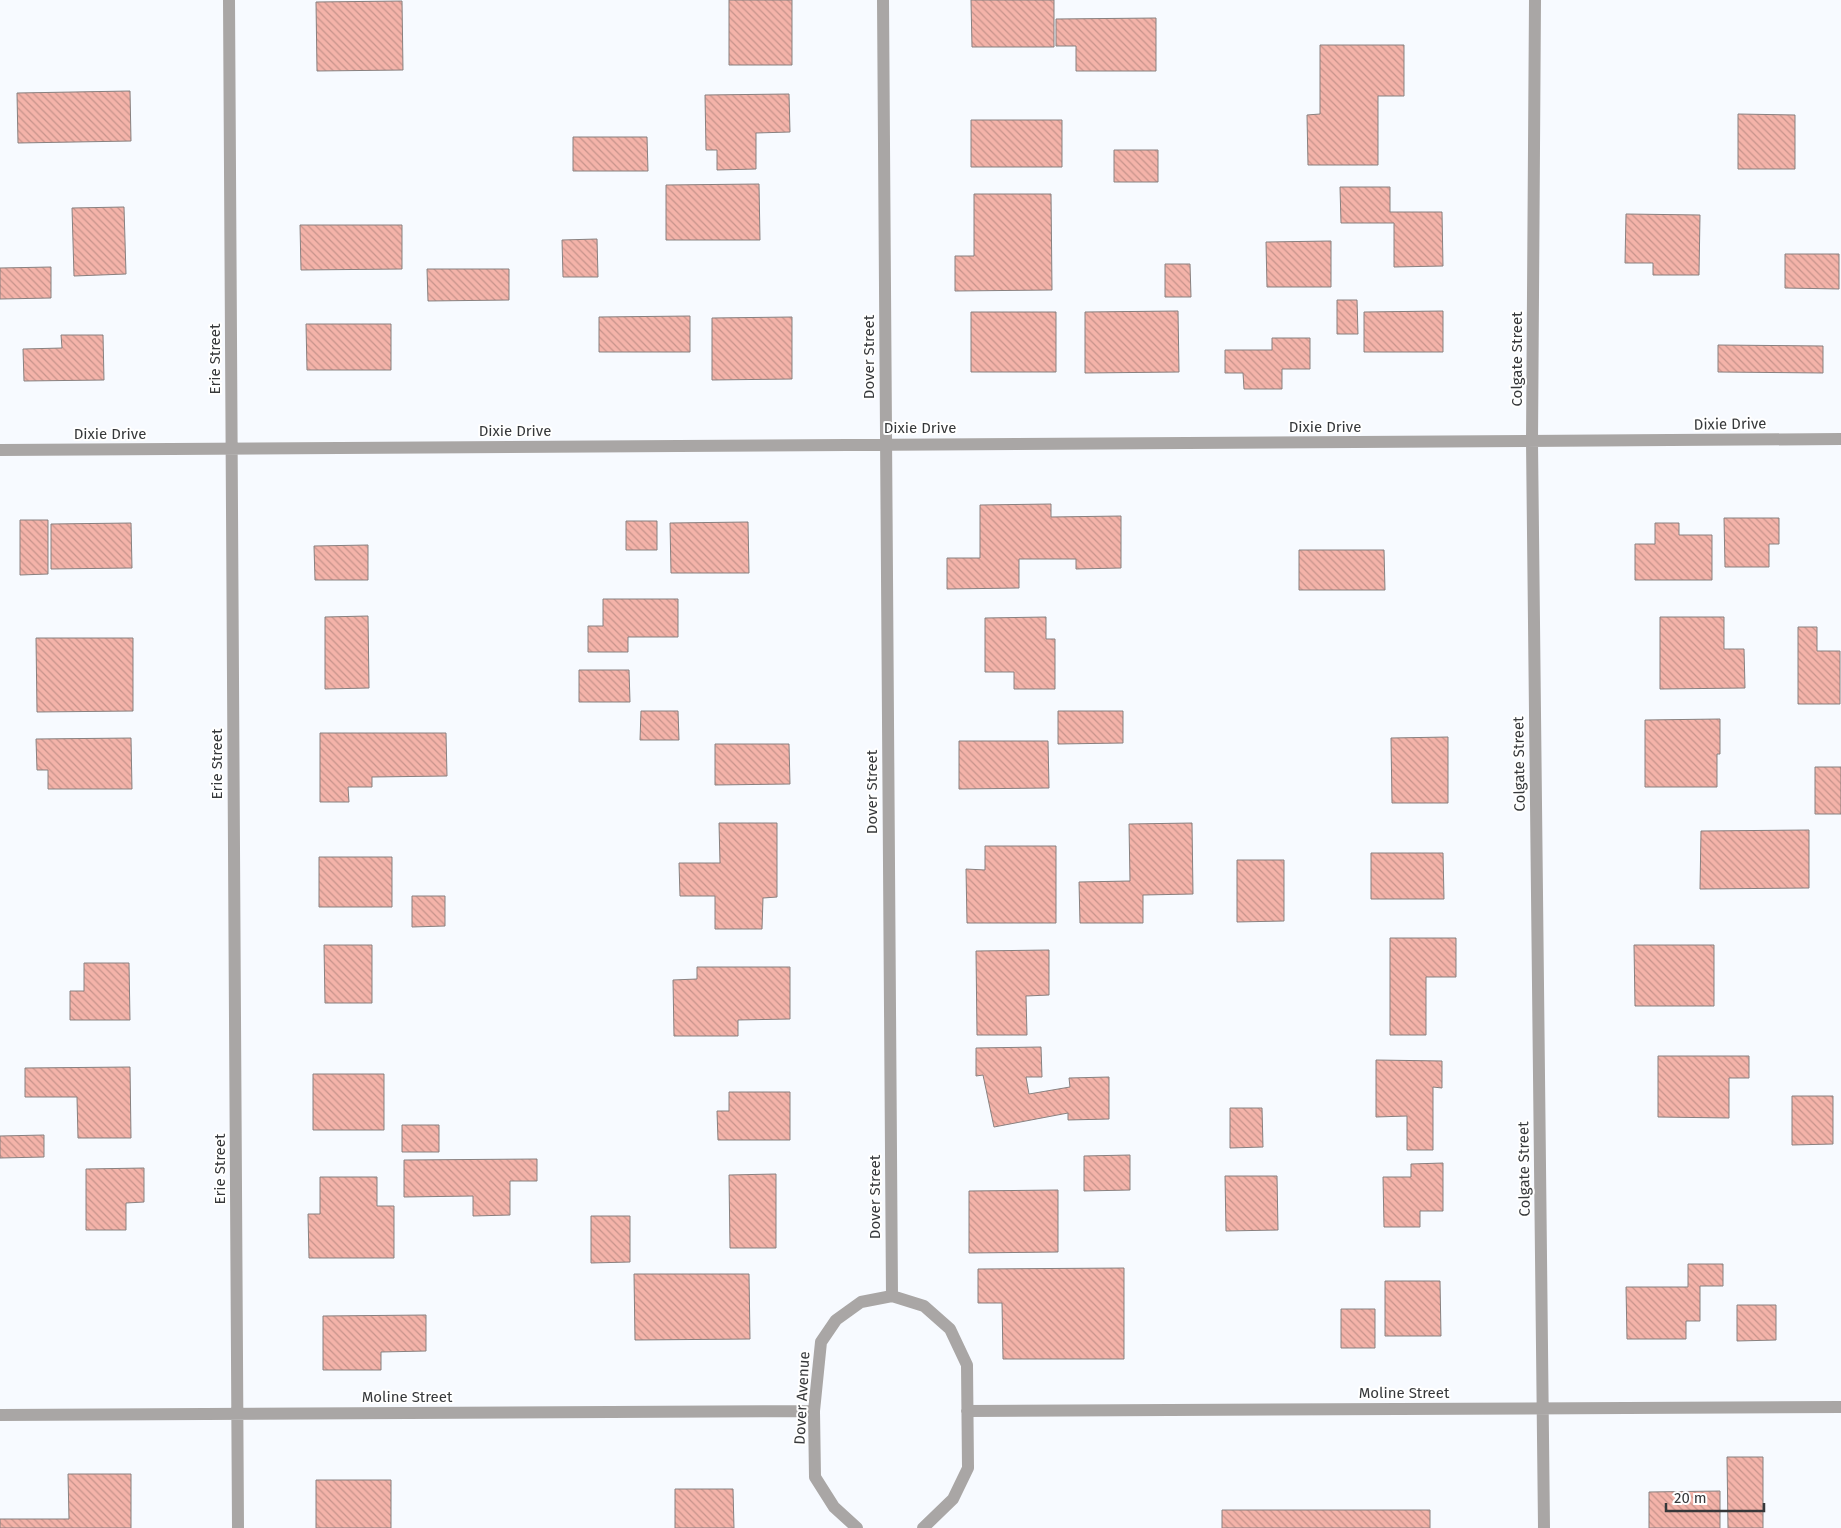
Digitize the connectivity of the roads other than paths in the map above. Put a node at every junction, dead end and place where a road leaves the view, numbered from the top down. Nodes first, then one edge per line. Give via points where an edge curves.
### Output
1 (228, 0) edge
2 (883, 0) edge
3 (1534, 0) edge
4 (1841, 439) edge
5 (1532, 442) junction
6 (886, 445) junction
7 (0, 450) edge
8 (232, 450) junction
9 (892, 1296) junction
10 (1841, 1406) edge
11 (1542, 1408) junction
12 (814, 1411) junction
13 (967, 1411) junction
14 (237, 1414) junction
15 (0, 1416) edge
16 (238, 1528) edge
17 (858, 1528) edge
18 (923, 1528) edge
19 (1544, 1528) edge

1 - 8 street, Erie Street
2 - 6 street, Dover Street
3 - 5 street, Colgate Street
4 - 5 street, Dixie Drive
5 - 6 street, Dixie Drive
5 - 11 street, Colgate Street
6 - 8 street, Dixie Drive
6 - 9 street, Dover Street
7 - 8 street, Dixie Drive
8 - 14 street, Erie Street
9 - 12 street, Dover Avenue via 861,1302 836,1320 821,1342
9 - 13 street via 924,1306 950,1329 967,1365
10 - 11 street, Moline Street
11 - 13 street, Moline Street
11 - 19 street, Colgate Street
12 - 14 street, Moline Street
12 - 17 street, Dover Avenue via 815,1477 834,1507
13 - 18 street via 968,1468 953,1499
14 - 15 street, Moline Street
14 - 16 street, Erie Street

